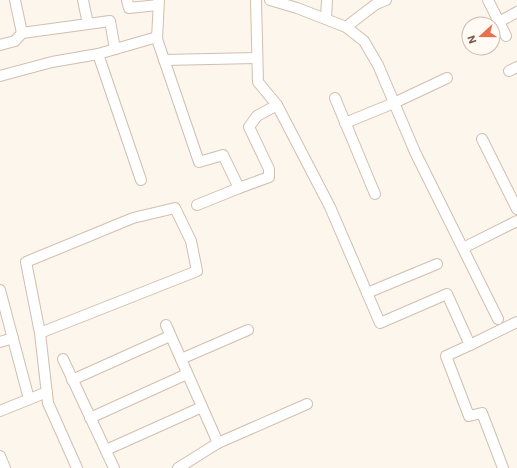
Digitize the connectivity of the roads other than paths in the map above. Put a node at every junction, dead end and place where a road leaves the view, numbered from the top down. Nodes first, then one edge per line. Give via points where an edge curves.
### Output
1 (15, 0) edge
2 (83, 0) edge
3 (127, 0) edge
4 (256, 0) edge
5 (270, 0) edge
6 (327, 0) edge
7 (386, 0) edge
8 (488, 0) edge
9 (159, 2) edge
10 (376, 2) edge
11 (517, 12) edge
12 (496, 16) edge
13 (326, 19) junction
14 (501, 21) edge
15 (88, 24) junction
16 (501, 26) edge
17 (346, 27) junction
18 (22, 33) junction
19 (506, 36) dead end
20 (157, 37) junction
21 (0, 45) edge
22 (115, 49) junction
23 (98, 54) junction
24 (257, 58) junction
25 (164, 60) junction
26 (0, 76) edge
27 (447, 78) dead end
28 (335, 98) dead end
29 (394, 103) junction
30 (277, 105) junction
31 (346, 123) junction
32 (482, 139) dead end
33 (141, 180) dead end
34 (239, 188) junction
35 (375, 194) dead end
36 (197, 205) dead end
37 (517, 209) edge
38 (517, 221) edge
39 (463, 248) junction
40 (437, 264) dead end
41 (0, 290) edge
42 (367, 293) junction
43 (498, 319) dead end
44 (517, 322) edge
45 (166, 325) dead end
46 (248, 330) dead end
47 (40, 333) junction
48 (170, 336) junction
49 (13, 338) junction
50 (0, 342) edge
51 (470, 346) junction
52 (63, 359) dead end
53 (181, 359) junction
54 (187, 374) junction
55 (72, 380) junction
56 (47, 392) junction
57 (29, 399) junction
58 (307, 404) dead end
59 (202, 407) junction
60 (0, 411) edge
61 (90, 418) junction
62 (218, 443) junction
63 (106, 450) junction
64 (0, 456) edge
65 (5, 468) edge
66 (77, 468) edge
67 (114, 468) edge
68 (178, 468) edge
69 (503, 468) edge

1 - 18 street
2 - 15 street
3 - 9 street via 129,8
4 - 24 street
5 - 13 street
6 - 13 street
7 - 10 street
8 - 12 street
9 - 20 street
10 - 17 street
11 - 14 street
13 - 17 street
15 - 18 street
15 - 22 street via 110,21
16 - 19 street
17 - 29 street via 364,41 378,65
18 - 21 street via 15,40
20 - 22 street
20 - 25 street
22 - 23 street
23 - 26 street via 52,62
23 - 33 street
24 - 25 street
24 - 30 street via 258,82
25 - 34 street via 199,162 223,155
27 - 29 street
28 - 31 street
29 - 31 street
29 - 39 street via 415,152
30 - 34 street via 257,116 249,127 269,169 269,177
30 - 42 street via 330,207
31 - 35 street
32 - 37 street
34 - 36 street
38 - 39 street
39 - 43 street
40 - 42 street
41 - 49 street
42 - 51 street via 380,323 447,294
44 - 51 street
45 - 48 street
46 - 53 street
47 - 47 street via 26,262 133,218 175,208 191,241 197,271
47 - 56 street
48 - 53 street
48 - 55 street
49 - 50 street
49 - 57 street
51 - 69 street via 446,356 469,416 482,413
52 - 55 street
53 - 54 street
54 - 59 street
54 - 61 street
55 - 61 street
56 - 57 street
56 - 66 street via 48,402
57 - 60 street
58 - 62 street
59 - 62 street
59 - 63 street
61 - 63 street
62 - 68 street
63 - 67 street
64 - 65 street

